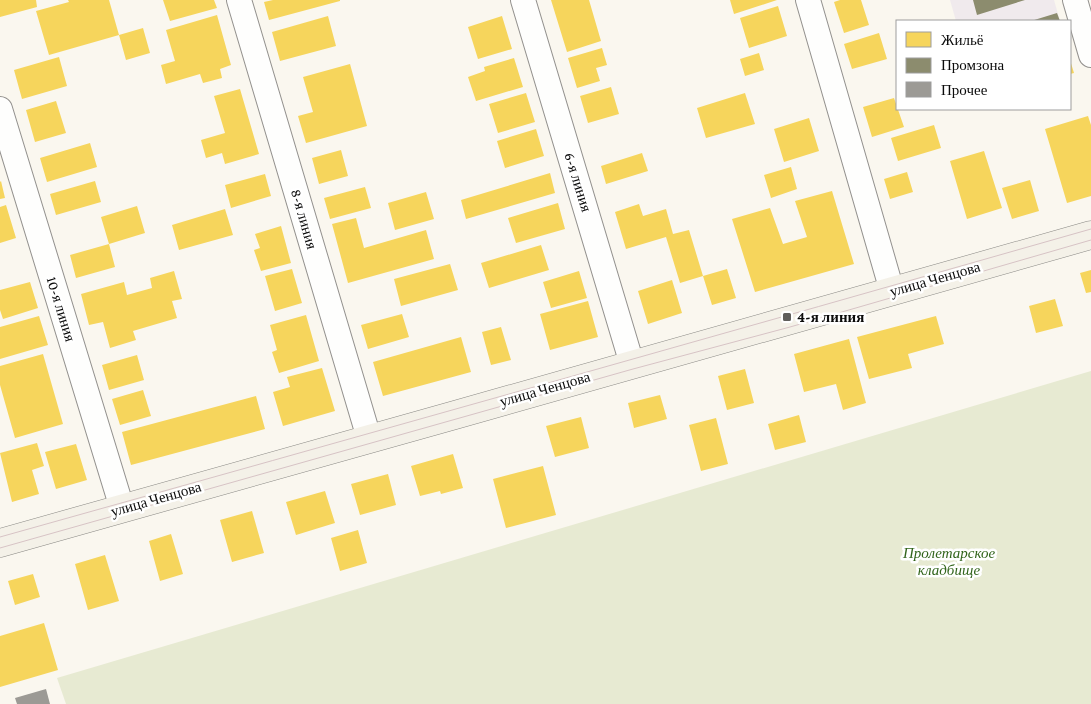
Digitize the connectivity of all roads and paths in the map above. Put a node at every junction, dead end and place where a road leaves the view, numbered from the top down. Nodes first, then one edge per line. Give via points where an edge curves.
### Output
1 (239, 0) edge
2 (523, 0) edge
3 (808, 0) edge
4 (1075, 0) edge
5 (1091, 55) edge
6 (0, 110) edge
7 (1091, 235) edge
8 (892, 291) junction
9 (632, 364) junction
10 (369, 438) junction
11 (122, 508) junction
12 (0, 543) edge

1 - 10 street, 8-я линия
2 - 9 street, 6-я линия
3 - 8 street
4 - 5 street
6 - 11 street, 10-я линия
7 - 8 street, улица Ченцова
8 - 9 street, улица Ченцова
9 - 10 street, улица Ченцова
10 - 11 street, улица Ченцова
11 - 12 street, улица Ченцова

